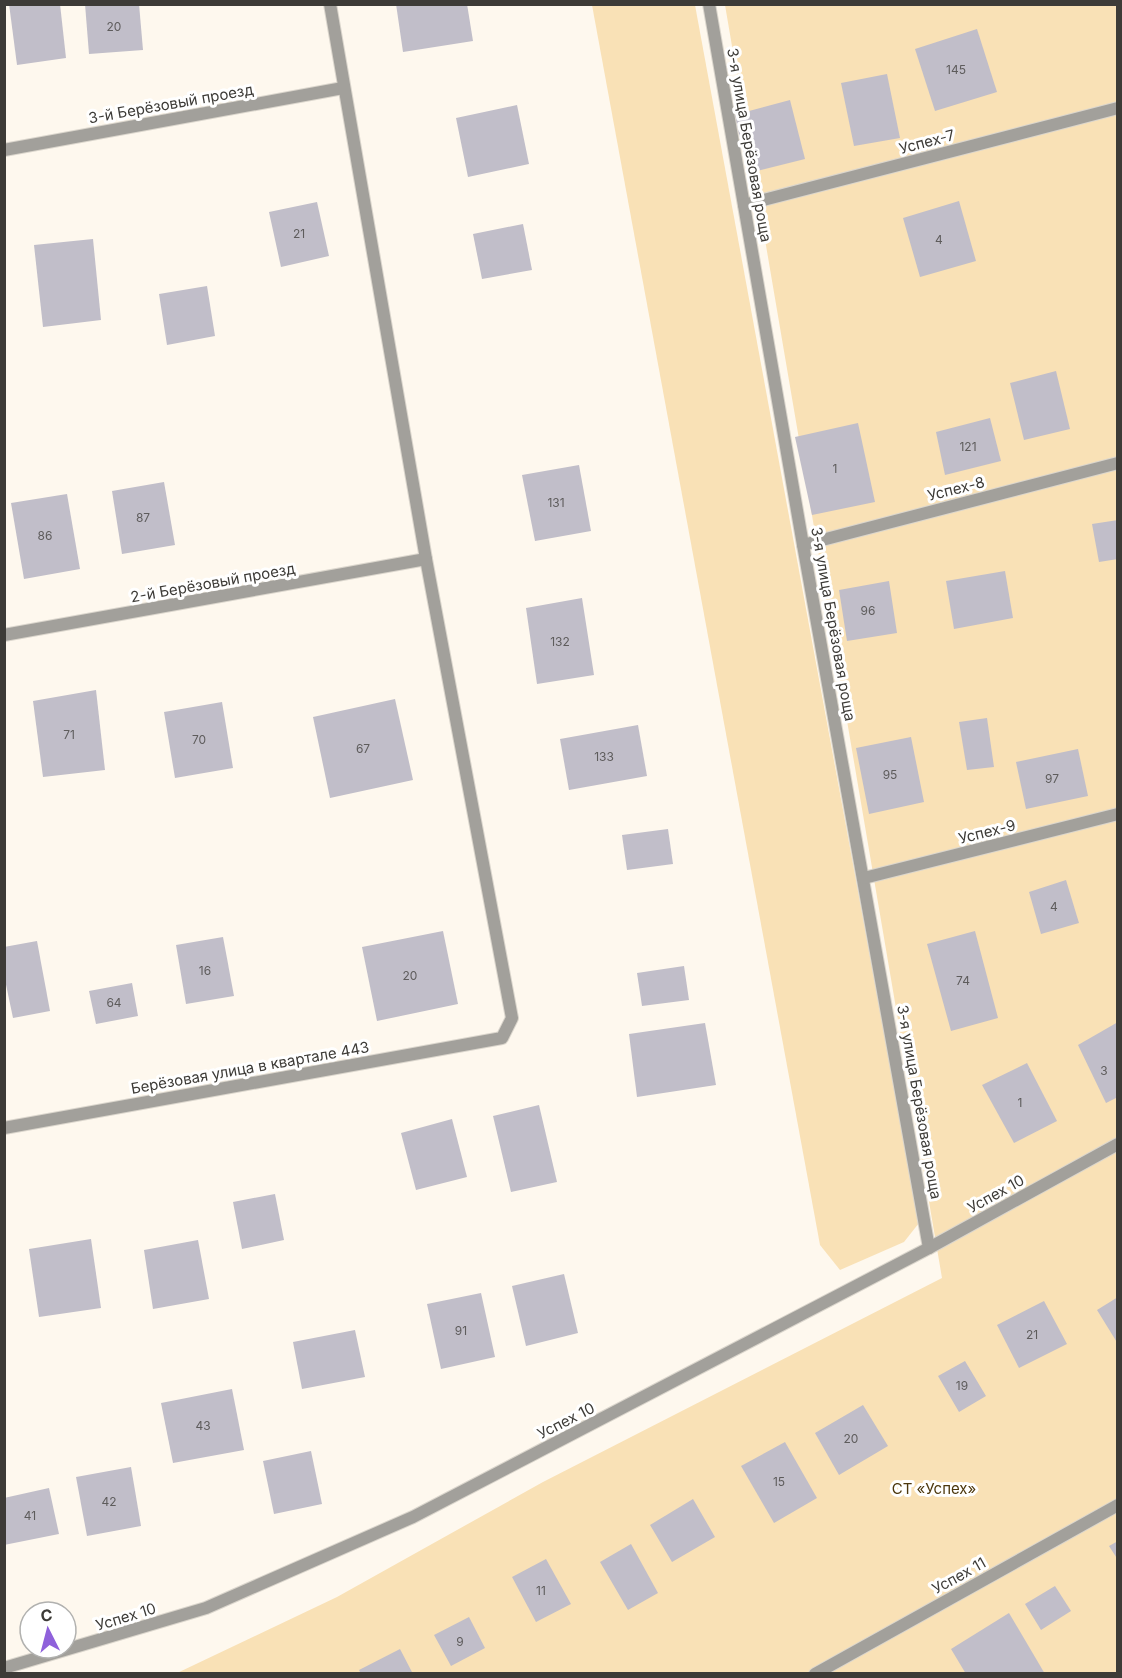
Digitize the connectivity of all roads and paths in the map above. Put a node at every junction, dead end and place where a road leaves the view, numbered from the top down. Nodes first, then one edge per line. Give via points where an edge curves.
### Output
1 (330, 4) edge
2 (709, 4) edge
3 (343, 88) junction
4 (1118, 108) edge
5 (4, 150) edge
6 (744, 205) junction
7 (1118, 463) edge
8 (803, 545) junction
9 (426, 560) junction
10 (4, 635) edge
11 (1118, 814) edge
12 (864, 878) junction
13 (4, 1128) edge
14 (1118, 1144) edge
15 (929, 1248) junction
16 (1118, 1505) edge
17 (4, 1668) edge
18 (815, 1674) edge

1 - 3 street
2 - 6 street, 3-я улица Берёзовая роща
3 - 5 street, 3-й Берёзовый проезд
3 - 9 street
4 - 6 street, Успех-7
6 - 8 street, 3-я улица Берёзовая роща
7 - 8 street, Успех-8
8 - 12 street, 3-я улица Берёзовая роща
9 - 10 street, 2-й Берёзовый проезд
9 - 13 street, Берёзовая улица в квартале 443 via 512,1018 502,1038
11 - 12 street, Успех-9
12 - 15 street, 3-я улица Берёзовая роща
14 - 15 street, Успех 10
15 - 17 street, Успех 10 via 414,1517 206,1608
16 - 18 street, Успех 11

